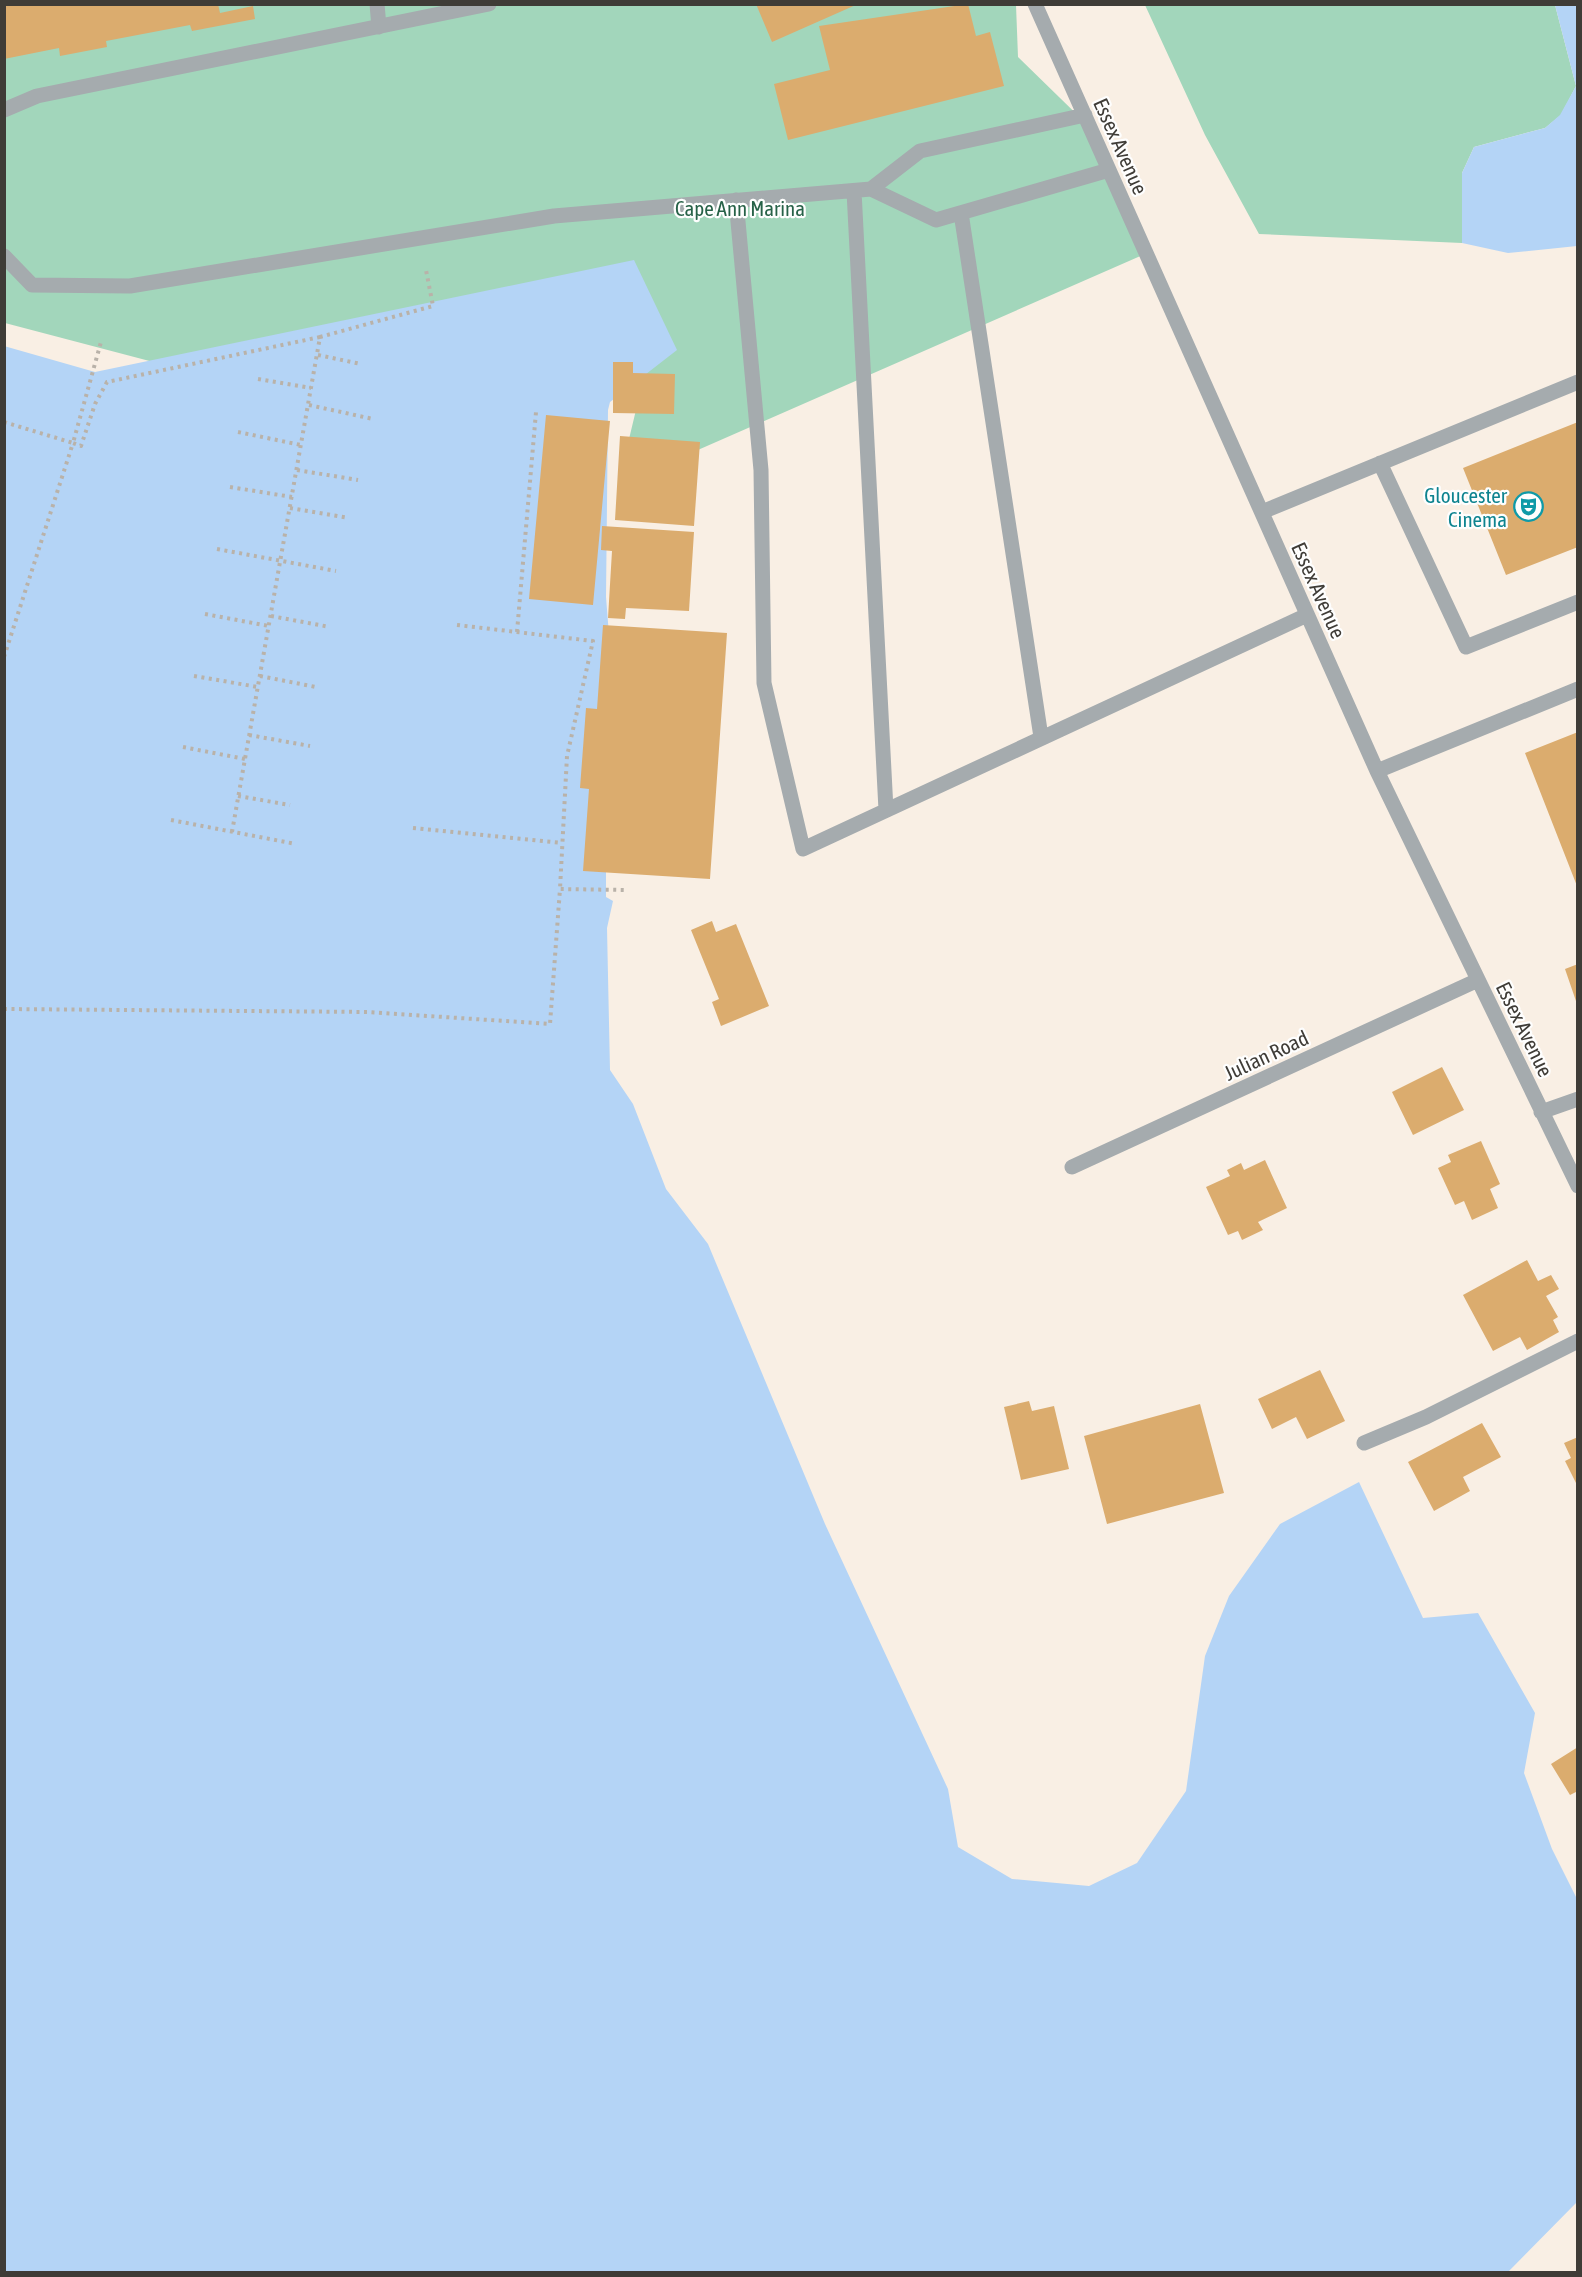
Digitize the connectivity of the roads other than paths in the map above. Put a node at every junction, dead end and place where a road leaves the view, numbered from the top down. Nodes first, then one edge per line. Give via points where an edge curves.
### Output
1 (377, 4) edge
2 (1035, 4) edge
3 (489, 5) edge
4 (379, 27) junction
5 (4, 110) edge
6 (1084, 115) junction
7 (1109, 170) junction
8 (871, 189) junction
9 (854, 191) junction
10 (736, 200) junction
11 (961, 213) junction
12 (4, 256) edge
13 (1578, 382) edge
14 (1380, 463) junction
15 (1262, 512) junction
16 (1578, 602) edge
17 (1307, 615) junction
18 (1578, 689) edge
19 (1041, 737) junction
20 (1377, 771) junction
21 (886, 810) junction
22 (1478, 980) junction
23 (1578, 1099) edge
24 (1541, 1112) junction
25 (1072, 1167) dead end
26 (1578, 1186) edge
27 (1578, 1341) edge
28 (1364, 1443) dead end

1 - 4 street
2 - 6 street, Essex Avenue
3 - 4 street
4 - 5 street via 37,96
6 - 7 street, Essex Avenue
6 - 8 street via 920,151
7 - 11 street
7 - 15 street, Essex Avenue
8 - 9 street
8 - 11 street via 936,220
9 - 10 street
9 - 21 street
10 - 12 street via 528,220 130,286 32,285
10 - 21 street via 761,470 764,683 803,849
11 - 19 street
13 - 14 street
14 - 15 street
14 - 16 street via 1466,647
15 - 17 street, Essex Avenue
17 - 19 street
17 - 20 street, Essex Avenue
18 - 20 street
19 - 21 street
20 - 22 street, Essex Avenue
22 - 24 street, Essex Avenue
22 - 25 street, Julian Road
23 - 24 street
24 - 26 street, Essex Avenue
27 - 28 street via 1426,1417

